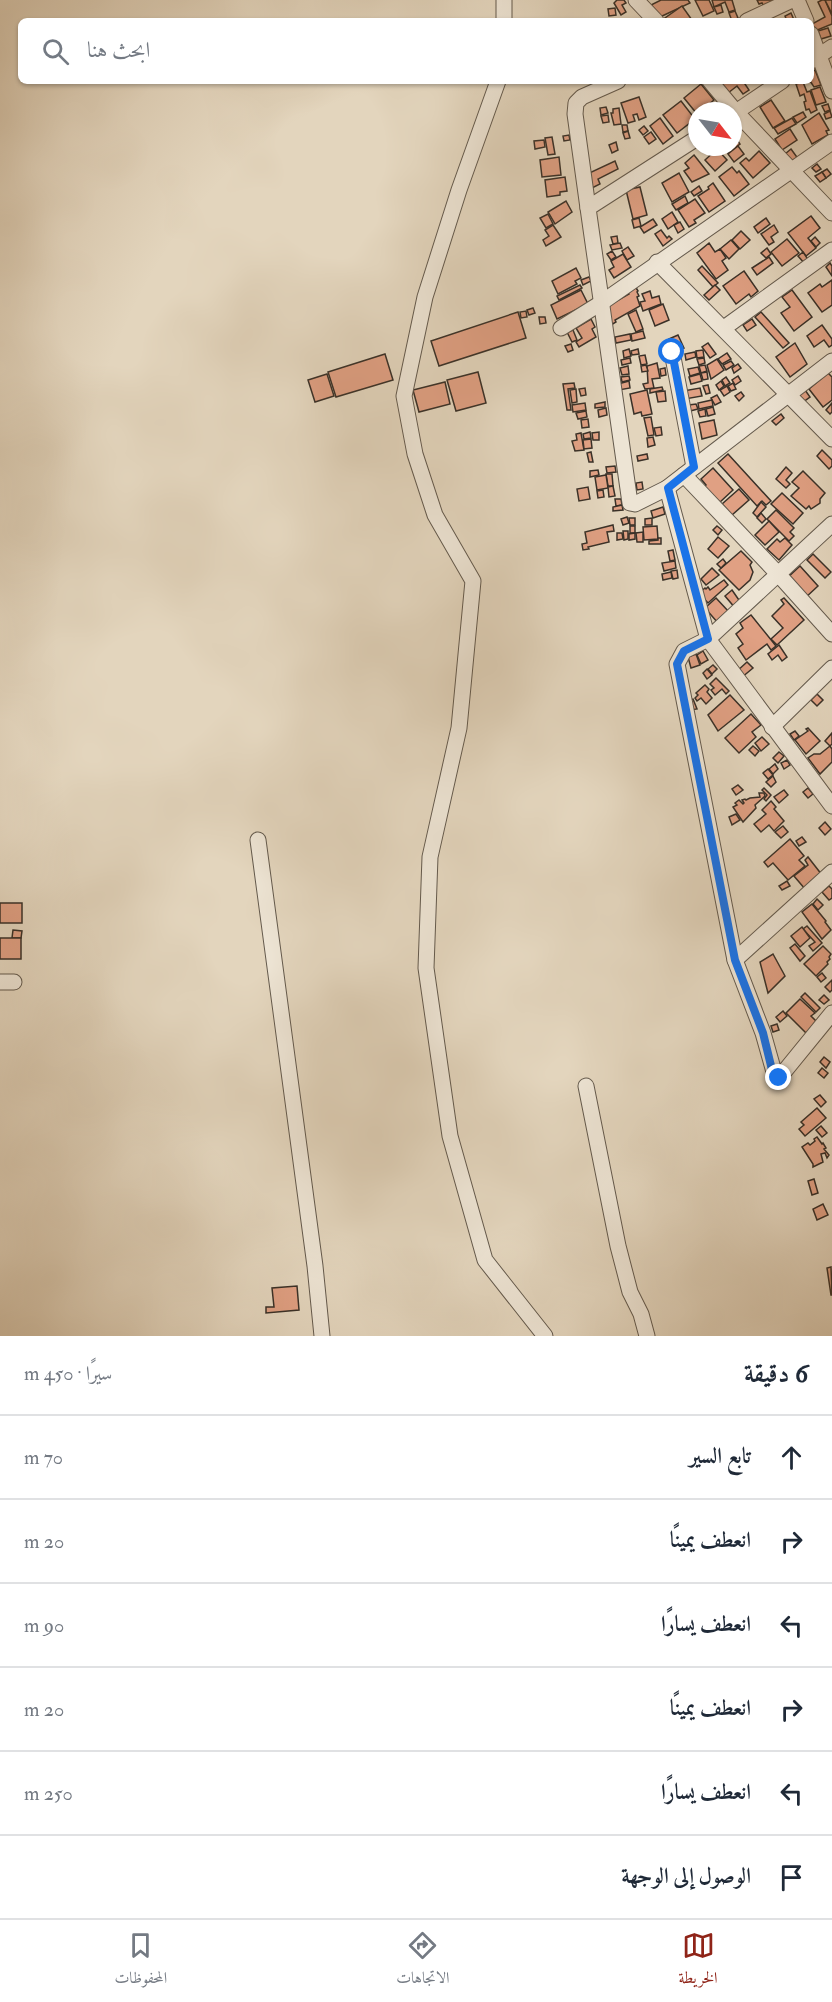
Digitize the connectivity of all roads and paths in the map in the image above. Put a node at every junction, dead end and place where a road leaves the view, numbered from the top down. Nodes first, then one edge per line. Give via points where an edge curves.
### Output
1 (504, 0) edge
2 (636, 0) edge
3 (792, 0) edge
4 (797, 0) edge
5 (504, 18) edge
6 (654, 18) edge
7 (753, 18) edge
8 (805, 18) edge
9 (814, 40) edge
10 (821, 55) edge
11 (497, 84) edge
12 (611, 84) edge
13 (712, 84) edge
14 (778, 84) edge
15 (832, 91) edge
16 (726, 102) edge
17 (742, 108) edge
18 (742, 120) edge
19 (832, 142) edge
20 (688, 144) edge
21 (791, 171) junction
22 (588, 208) junction
23 (832, 213) edge
24 (832, 250) edge
25 (657, 262) junction
26 (601, 303) junction
27 (561, 328) dead end
28 (724, 328) junction
29 (672, 352) dead end
30 (832, 361) edge
31 (788, 394) junction
32 (832, 439) edge
33 (689, 471) junction
34 (668, 488) junction
35 (832, 524) edge
36 (779, 575) junction
37 (832, 634) edge
38 (708, 639) junction
39 (832, 668) edge
40 (772, 727) junction
41 (832, 806) edge
42 (258, 840) dead end
43 (832, 872) edge
44 (735, 960) junction
45 (832, 1013) edge
46 (586, 1086) dead end
47 (322, 1336) edge
48 (545, 1336) edge
49 (647, 1336) edge

1 - 5 street
2 - 6 street
3 - 7 street
4 - 8 street
9 - 10 street
10 - 15 street
11 - 48 street via 425,297 404,396 415,454 435,515 473,581 459,728 430,856 426,968 450,1136 485,1260
12 - 22 street via 576,103
13 - 16 street
14 - 17 street
18 - 21 street
19 - 21 street
20 - 22 street
21 - 23 street
21 - 25 street
22 - 26 street
24 - 28 street
25 - 26 street
25 - 28 street
26 - 27 street
26 - 34 street via 629,500 632,505
28 - 31 street
29 - 33 street
30 - 31 street
31 - 32 street
31 - 33 street
33 - 34 street
33 - 36 street
34 - 38 street
35 - 36 street
36 - 37 street
36 - 38 street
38 - 40 street
38 - 44 street via 684,651 677,664
39 - 40 street
40 - 41 street
42 - 47 street
43 - 44 street
44 - 45 street via 776,1079
46 - 49 street via 618,1246

